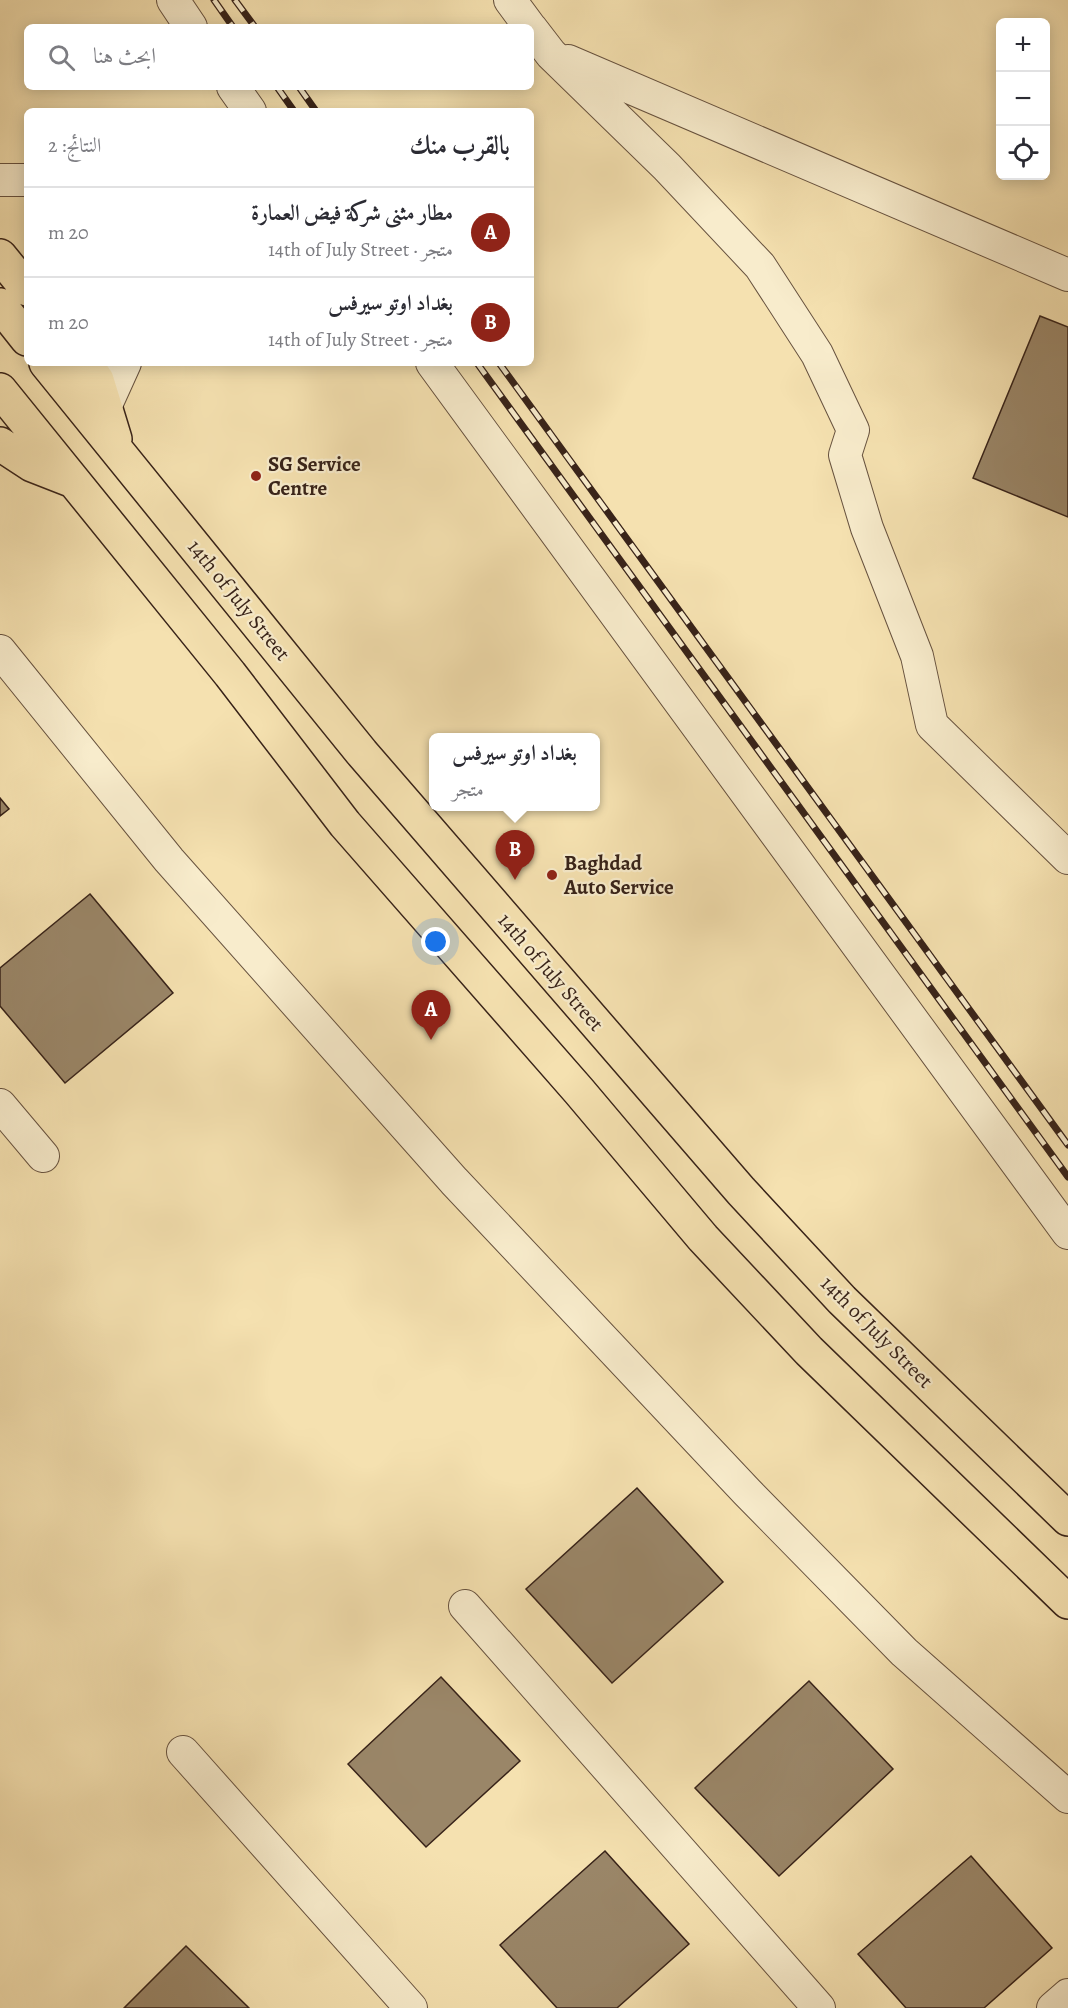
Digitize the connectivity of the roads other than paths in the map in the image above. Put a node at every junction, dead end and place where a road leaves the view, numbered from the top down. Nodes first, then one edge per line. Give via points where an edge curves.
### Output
1 (173, 0) edge
2 (510, 0) edge
3 (189, 24) edge
4 (528, 24) edge
5 (534, 32) edge
6 (551, 54) junction
7 (235, 90) edge
8 (248, 108) edge
9 (0, 180) edge
10 (24, 180) edge
11 (0, 256) edge
12 (1068, 275) edge
13 (24, 285) edge
14 (0, 305) edge
15 (24, 335) edge
16 (48, 366) edge
17 (87, 366) edge
18 (124, 366) edge
19 (434, 366) edge
20 (0, 390) edge
21 (106, 405) junction
22 (0, 444) edge
23 (117, 450) junction
24 (75, 482) junction
25 (0, 651) edge
26 (1068, 858) edge
27 (0, 1105) edge
28 (43, 1156) dead end
29 (1068, 1233) edge
30 (1068, 1520) edge
31 (1068, 1602) edge
32 (465, 1606) dead end
33 (183, 1752) dead end
34 (1068, 1797) edge
35 (1068, 1995) edge
36 (411, 2008) edge
37 (819, 2008) edge
38 (1053, 2008) edge

1 - 3 street
2 - 4 street
5 - 6 street
6 - 12 street
6 - 26 street via 667,167 760,266 817,354 853,430 845,456 867,528 917,656 932,725
7 - 8 street
9 - 10 street
11 - 13 main road
14 - 15 main road
16 - 23 main road, 14th of July Street
17 - 21 main road
18 - 21 street
19 - 29 street
20 - 24 main road
21 - 23 main road
22 - 24 main road via 32,465
23 - 30 main road, 14th of July Street via 362,753 741,1191 842,1300
24 - 31 main road via 345,824 703,1239 809,1351
25 - 34 street via 169,860 453,1181 904,1652
27 - 28 street
32 - 37 street
33 - 36 street
35 - 38 street

